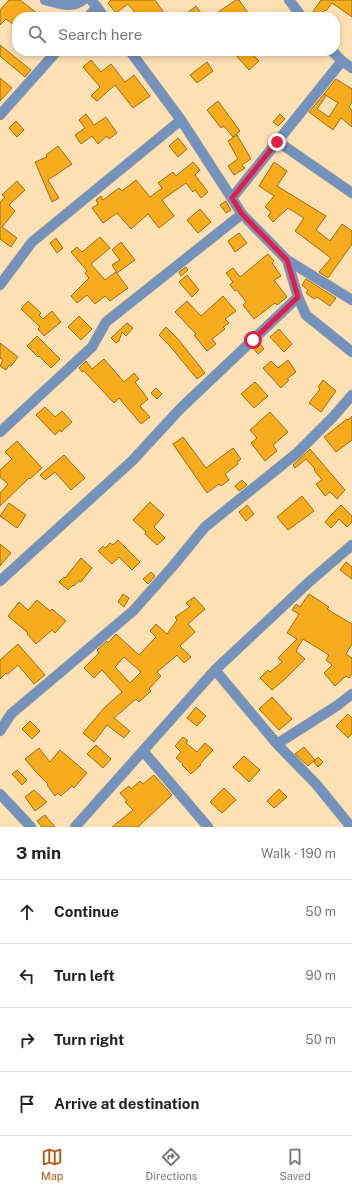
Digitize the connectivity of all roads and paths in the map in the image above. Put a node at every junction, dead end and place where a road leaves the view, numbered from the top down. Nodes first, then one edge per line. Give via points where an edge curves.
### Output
1 (45, 0) edge
2 (83, 0) edge
3 (289, 0) edge
4 (94, 4) edge
5 (100, 12) edge
6 (298, 12) edge
7 (53, 56) edge
8 (134, 56) edge
9 (337, 56) edge
10 (342, 61) junction
11 (352, 68) edge
12 (0, 115) edge
13 (181, 120) junction
14 (277, 142) junction
15 (352, 193) edge
16 (232, 198) junction
17 (242, 214) junction
18 (287, 260) junction
19 (0, 285) edge
20 (298, 297) junction
21 (352, 300) edge
22 (352, 352) edge
23 (352, 395) edge
24 (0, 432) edge
25 (352, 545) edge
26 (0, 581) edge
27 (215, 670) junction
28 (352, 694) edge
29 (0, 731) edge
30 (277, 744) junction
31 (143, 751) junction
32 (0, 794) edge
33 (31, 827) edge
34 (75, 827) edge
35 (208, 827) edge
36 (351, 827) edge

1 - 2 street via 67,5 78,4
3 - 6 street
4 - 5 street
7 - 12 street
8 - 13 street
9 - 10 street
10 - 11 street
10 - 14 street
13 - 16 street
13 - 19 street via 32,242
14 - 15 street
14 - 16 street
16 - 17 street
17 - 18 street
17 - 24 street via 106,322 92,347
18 - 20 street
18 - 21 street
20 - 22 street via 306,315
20 - 26 street via 180,409 132,461
23 - 29 street via 297,453 205,527 133,611 11,714
25 - 27 street
27 - 30 street
27 - 31 street
28 - 30 street
30 - 36 street via 316,784
31 - 34 street
31 - 35 street
32 - 33 street

